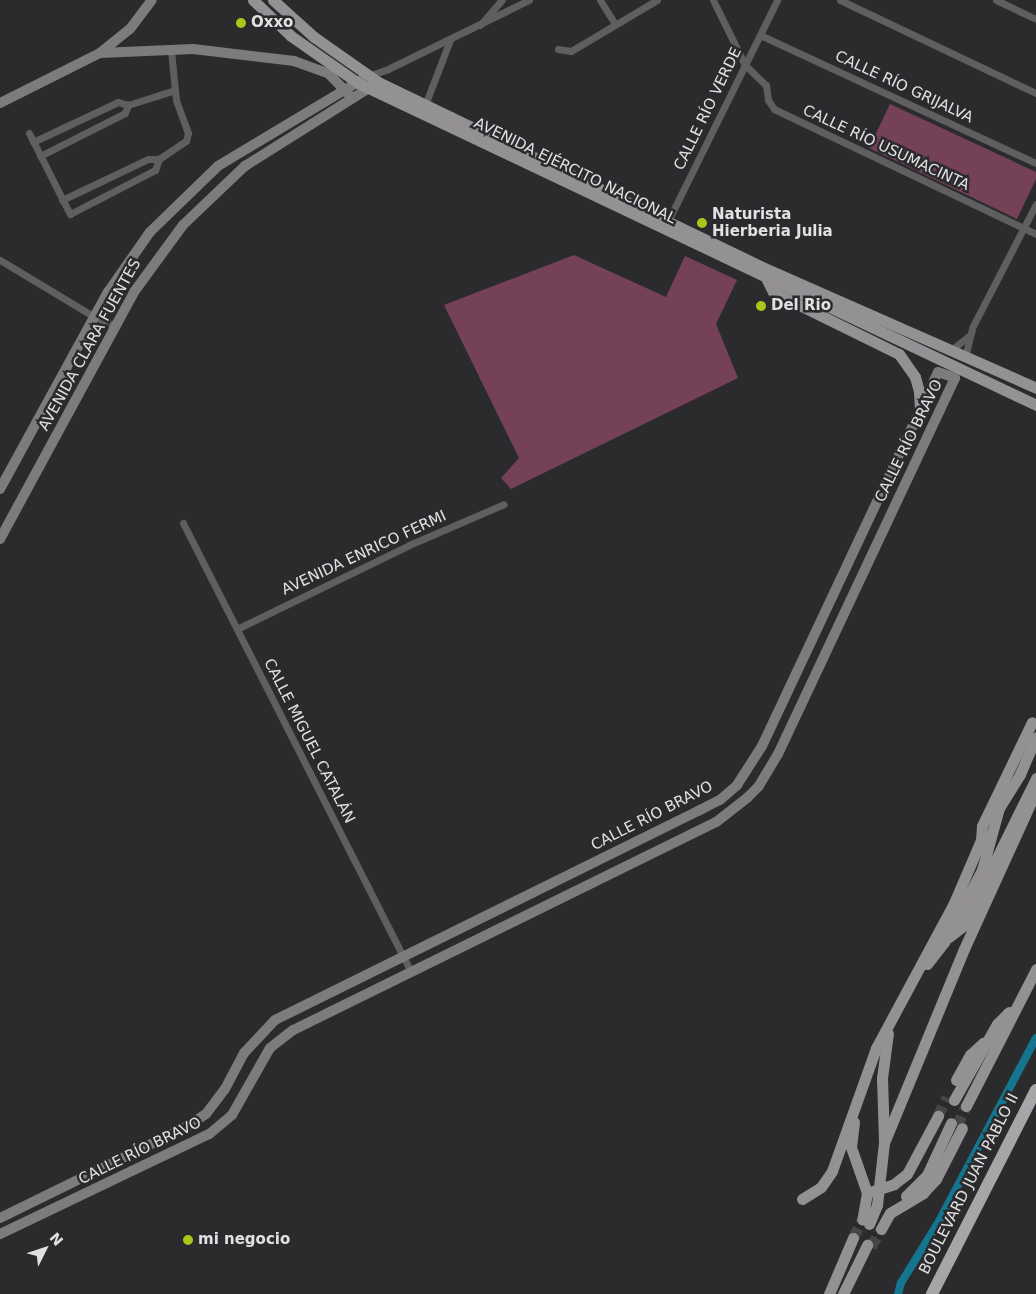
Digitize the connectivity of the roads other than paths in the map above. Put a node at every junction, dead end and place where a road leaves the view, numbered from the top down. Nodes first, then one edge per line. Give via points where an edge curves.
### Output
1 (152, 0) edge
2 (253, 0) edge
3 (274, 0) edge
4 (502, 0) edge
5 (529, 0) edge
6 (600, 0) edge
7 (657, 0) edge
8 (713, 0) edge
9 (776, 0) edge
10 (840, 0) edge
11 (996, 0) edge
12 (1036, 19) edge
13 (615, 24) junction
14 (480, 26) junction
15 (760, 35) junction
16 (450, 40) junction
17 (558, 49) dead end
18 (171, 51) junction
19 (100, 53) junction
20 (745, 65) junction
21 (388, 69) junction
22 (368, 76) junction
23 (358, 83) junction
24 (374, 85) junction
25 (175, 90) junction
26 (346, 90) junction
27 (1036, 93) edge
28 (352, 100) junction
29 (0, 103) edge
30 (128, 105) junction
31 (425, 105) junction
32 (29, 133) dead end
33 (33, 142) junction
34 (40, 156) junction
35 (159, 159) junction
36 (1036, 164) edge
37 (62, 200) junction
38 (1036, 204) edge
39 (666, 226) junction
40 (1024, 229) junction
41 (1036, 234) edge
42 (0, 260) edge
43 (767, 280) junction
44 (95, 317) junction
45 (116, 326) junction
46 (869, 328) junction
47 (969, 336) junction
48 (951, 350) junction
49 (965, 357) junction
50 (1036, 388) edge
51 (1036, 405) edge
52 (920, 413) junction
53 (0, 489) edge
54 (884, 490) junction
55 (899, 496) junction
56 (504, 504) dead end
57 (183, 523) dead end
58 (0, 539) edge
59 (855, 547) junction
60 (870, 555) junction
61 (237, 629) junction
62 (1032, 722) dead end
63 (1036, 738) edge
64 (1036, 755) edge
65 (1030, 765) junction
66 (1020, 774) junction
67 (1035, 783) edge
68 (616, 852) junction
69 (630, 864) junction
70 (963, 926) junction
71 (944, 942) junction
72 (964, 949) junction
73 (403, 957) junction
74 (1036, 969) edge
75 (411, 972) junction
76 (916, 976) junction
77 (1036, 985) edge
78 (1022, 997) junction
79 (1009, 1012) junction
80 (889, 1026) junction
81 (881, 1040) junction
82 (1036, 1090) edge
83 (960, 1103) junction
84 (950, 1122) junction
85 (884, 1143) junction
86 (878, 1189) junction
87 (919, 1191) junction
88 (867, 1193) junction
89 (802, 1199) dead end
90 (1, 1218) edge
91 (872, 1225) junction
92 (4, 1232) edge
93 (863, 1243) junction
94 (829, 1294) edge
95 (835, 1294) edge
96 (843, 1294) edge
97 (849, 1294) edge
98 (932, 1294) edge

1 - 19 street via 130,29
2 - 23 main road, AVENIDA EJÉRCITO NACIONAL via 291,36
3 - 22 main road, AVENIDA EJÉRCITO NACIONAL via 314,37
4 - 14 street
5 - 14 street
6 - 13 street
7 - 13 street
8 - 20 street
9 - 15 street, CALLE RÍO VERDE
10 - 27 street
11 - 12 street
13 - 17 street via 571,51
14 - 16 street
15 - 20 street, CALLE RÍO VERDE
15 - 36 street, CALLE RÍO GRIJALVA
16 - 21 street
16 - 31 street
18 - 19 street
18 - 25 street
18 - 26 street via 237,53 294,61 329,74
19 - 29 street
20 - 39 street, CALLE RÍO VERDE
20 - 40 street, CALLE RÍO USUMACINTA via 766,85 770,106 780,112
21 - 22 street
21 - 24 street
22 - 23 street, AVENIDA CLARA FUENTES
22 - 24 main road, AVENIDA EJÉRCITO NACIONAL
23 - 24 main road, AVENIDA EJÉRCITO NACIONAL
23 - 26 street, AVENIDA CLARA FUENTES
24 - 28 street, AVENIDA CLARA FUENTES
24 - 31 main road, AVENIDA EJÉRCITO NACIONAL
24 - 39 main road, AVENIDA EJÉRCITO NACIONAL
25 - 30 street
25 - 35 street via 188,136
26 - 28 street
26 - 44 street, AVENIDA CLARA FUENTES via 225,161 191,190 150,232 126,264
28 - 45 street, AVENIDA CLARA FUENTES via 265,152 207,199 155,260
30 - 33 street via 118,102
30 - 34 street via 125,113
31 - 39 main road, AVENIDA EJÉRCITO NACIONAL
32 - 33 street
33 - 34 street
34 - 37 street
35 - 37 street via 148,159
35 - 37 street via 155,170 71,213 67,212
38 - 40 street
39 - 43 main road, AVENIDA EJÉRCITO NACIONAL
39 - 48 main road, AVENIDA EJÉRCITO NACIONAL
40 - 41 street, CALLE RÍO USUMACINTA
40 - 47 street
42 - 44 street
43 - 46 main road, AVENIDA EJÉRCITO NACIONAL
43 - 52 main road via 773,292 898,354 915,377
44 - 45 street
44 - 53 street, AVENIDA CLARA FUENTES
45 - 58 street, AVENIDA CLARA FUENTES
46 - 49 main road via 905,337 958,359
46 - 51 main road, AVENIDA EJÉRCITO NACIONAL
47 - 48 street
47 - 49 street
48 - 49 main road, AVENIDA EJÉRCITO NACIONAL
49 - 50 main road, AVENIDA EJÉRCITO NACIONAL
52 - 54 street, CALLE RÍO BRAVO
52 - 55 street, CALLE RÍO BRAVO via 938,372 955,378
54 - 55 street
54 - 59 street, CALLE RÍO BRAVO
55 - 60 street, CALLE RÍO BRAVO
56 - 61 street, AVENIDA ENRICO FERMI via 409,545
57 - 61 street, CALLE MIGUEL CATALÁN
59 - 60 street
59 - 68 street, CALLE RÍO BRAVO via 747,772 720,800
60 - 69 street, CALLE RÍO BRAVO via 778,754 759,786 722,818
61 - 73 street, CALLE MIGUEL CATALÁN
62 - 76 main road via 982,826 981,840 954,903
63 - 66 main road
64 - 65 main road
65 - 66 main road
65 - 67 main road
66 - 71 main road via 999,808 982,870
67 - 70 main road
67 - 72 main road
68 - 69 street
68 - 73 street, CALLE RÍO BRAVO
69 - 75 street, CALLE RÍO BRAVO
70 - 71 main road
70 - 72 main road
71 - 76 main road
72 - 85 main road
73 - 75 street, CALLE MIGUEL CATALÁN
73 - 90 street, CALLE RÍO BRAVO via 268,1025 244,1052 215,1104 188,1126
74 - 78 main road
75 - 92 street, CALLE RÍO BRAVO via 285,1035 264,1057 232,1115 209,1134
76 - 80 main road
77 - 83 main road
78 - 79 main road
78 - 83 main road
79 - 83 main road
79 - 83 main road via 988,1040 970,1054
80 - 81 main road
80 - 85 main road via 882,1078
81 - 88 main road via 859,1102 851,1139 853,1159
81 - 89 main road via 857,1094 832,1171 821,1187
82 - 98 highway, BOULEVARD JUAN PABLO II
84 - 86 main road via 907,1174 894,1184
84 - 87 main road
84 - 87 main road via 920,1170
84 - 87 main road via 936,1179
85 - 86 main road
86 - 88 main road
86 - 91 main road
87 - 91 main road via 887,1208
88 - 91 main road
90 - 92 street
93 - 94 main road
93 - 95 main road
93 - 96 main road
93 - 97 main road

